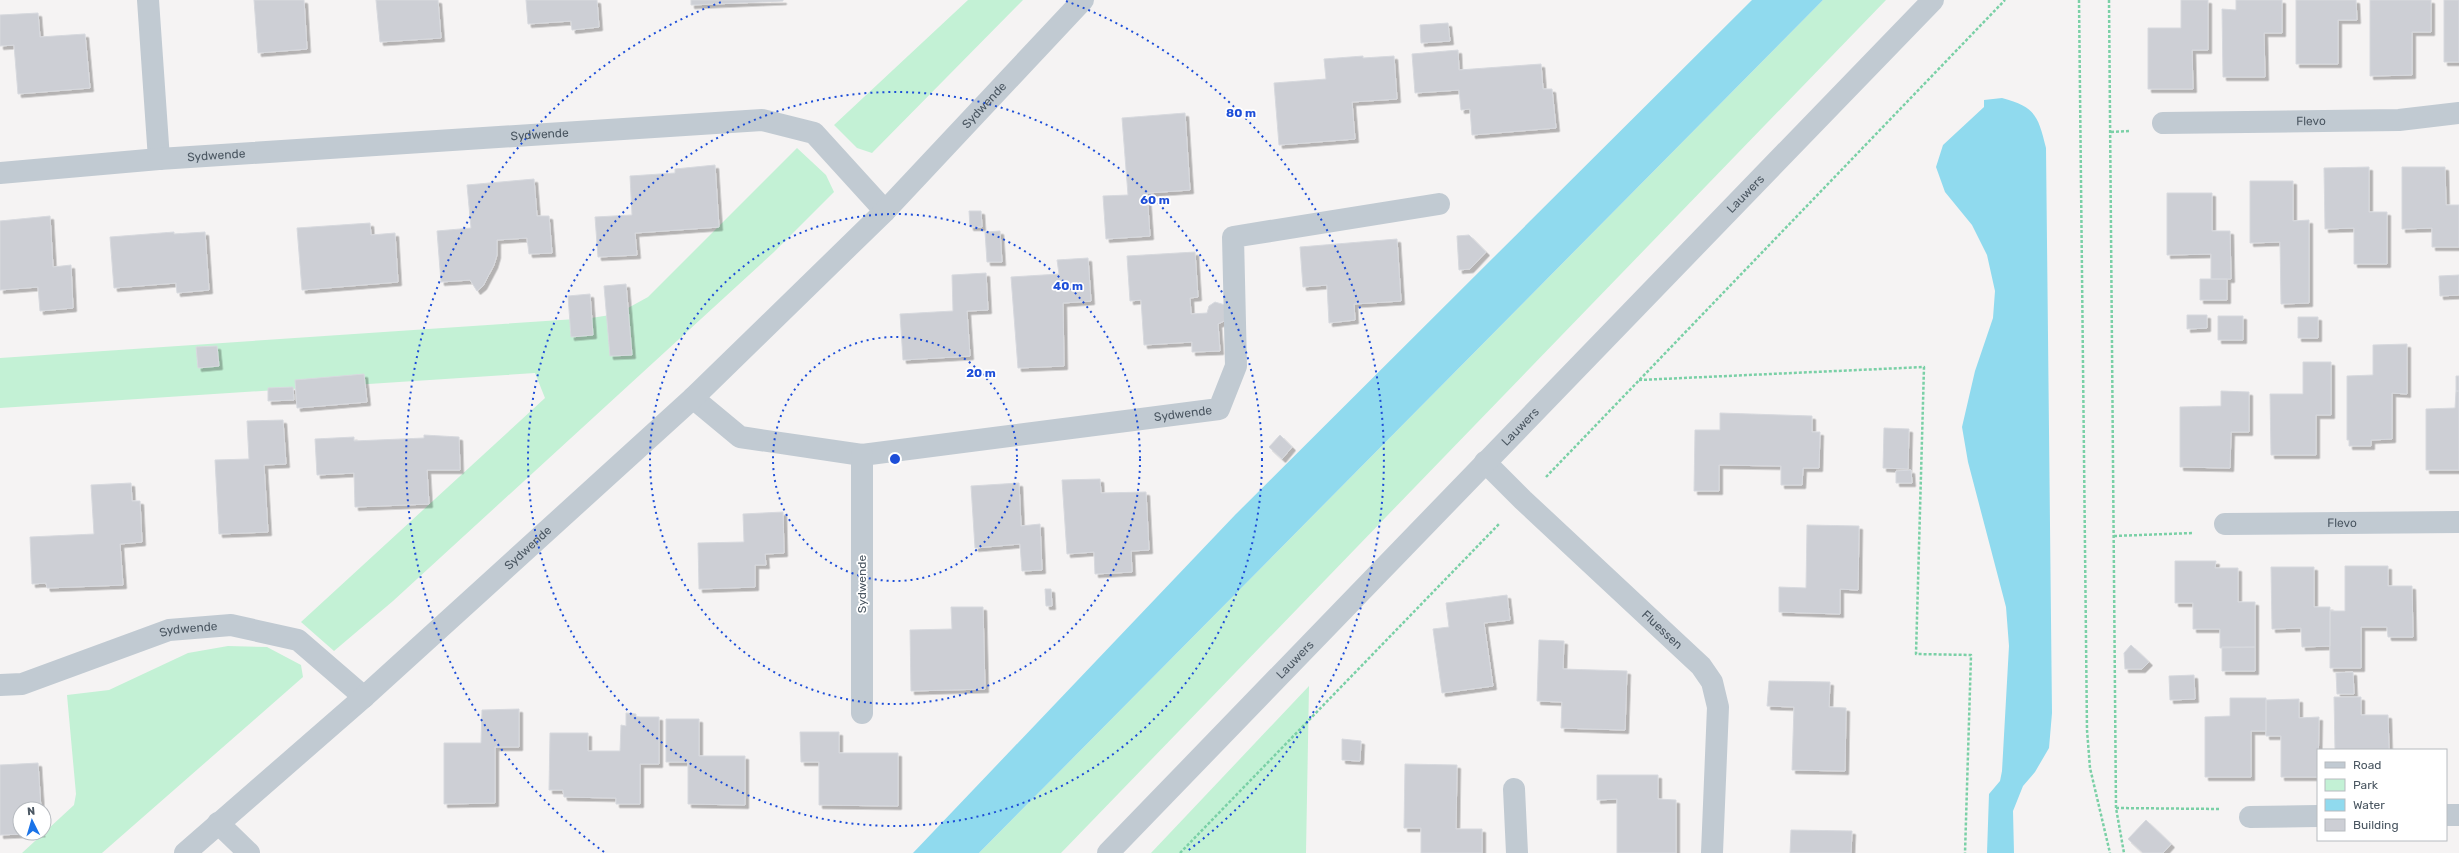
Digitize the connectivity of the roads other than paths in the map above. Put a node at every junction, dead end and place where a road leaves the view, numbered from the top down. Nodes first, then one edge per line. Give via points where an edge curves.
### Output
1 (148, 0) edge
2 (1083, 0) edge
3 (1933, 0) edge
4 (2459, 113) edge
5 (2163, 123) dead end
6 (159, 158) junction
7 (0, 173) edge
8 (1439, 204) dead end
9 (885, 211) junction
10 (693, 398) junction
11 (862, 455) junction
12 (1485, 462) junction
13 (2459, 522) edge
14 (2225, 524) road end
15 (0, 685) edge
16 (364, 697) junction
17 (862, 713) dead end
18 (1514, 789) dead end
19 (2459, 814) edge
20 (2447, 815) edge
21 (2317, 816) edge
22 (2250, 817) road end
23 (218, 823) junction
24 (185, 853) edge
25 (249, 853) edge
26 (1108, 853) edge
27 (1517, 853) edge
28 (1712, 853) edge

1 - 6 street
2 - 9 street, Sydwende
3 - 12 street, Lauwers
4 - 5 street, Flevo via 2399,120
6 - 7 street, Sydwende
6 - 9 street, Sydwende via 762,120 814,133
8 - 11 street, Sydwende via 1233,237 1236,366 1219,409
9 - 10 street, Sydwende
10 - 11 street, Sydwende via 740,437
10 - 16 street, Sydwende
11 - 17 street, Sydwende
12 - 26 street, Lauwers
12 - 28 street, Fluessen via 1701,666 1712,682 1718,707
13 - 14 street, Flevo
15 - 16 street, Sydwende via 22,684 170,630 231,625 298,640
16 - 23 street, Sydwende
18 - 27 street
19 - 20 street
21 - 22 street
23 - 24 street, Sydwende
23 - 25 street

